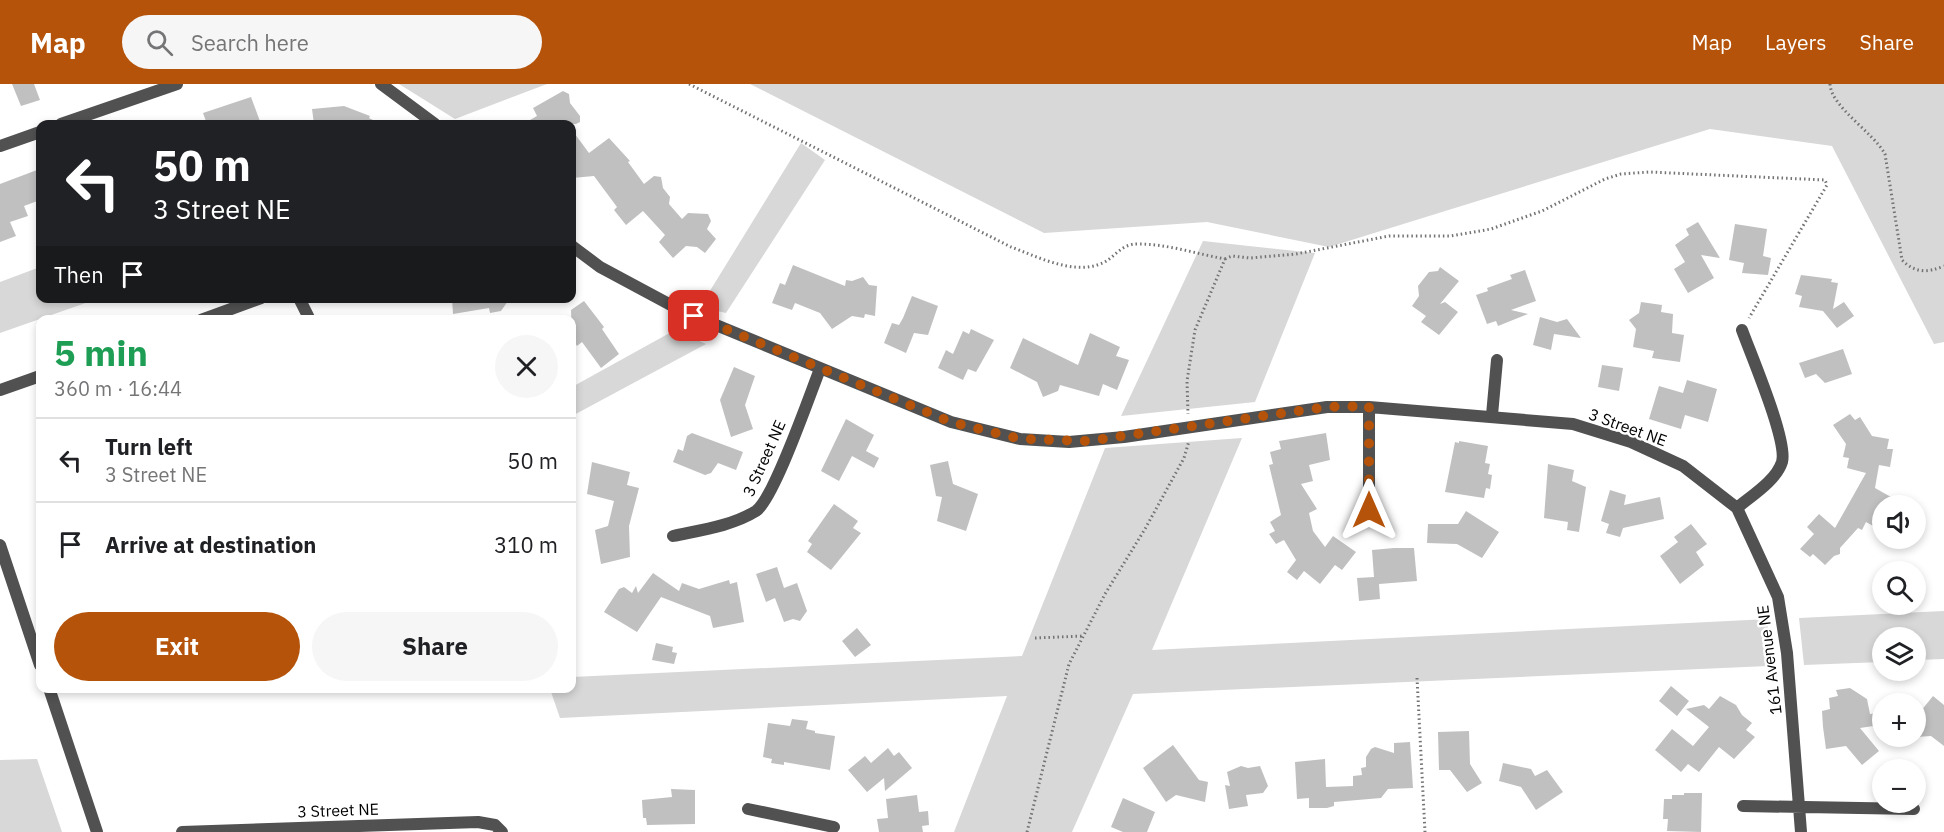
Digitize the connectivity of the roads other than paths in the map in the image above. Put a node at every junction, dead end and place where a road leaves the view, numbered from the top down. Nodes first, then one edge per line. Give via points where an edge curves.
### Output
1 (177, 84) edge
2 (381, 84) edge
3 (73, 120) edge
4 (430, 120) edge
5 (36, 133) edge
6 (0, 146) edge
7 (576, 249) edge
8 (247, 303) edge
9 (215, 315) edge
10 (1742, 330) road end
11 (1497, 360) dead end
12 (820, 369) junction
13 (36, 377) edge
14 (0, 390) edge
15 (1369, 406) junction
16 (1492, 415) junction
17 (1737, 508) junction
18 (1369, 510) dead end
19 (673, 536) dead end
20 (0, 545) edge
21 (36, 653) edge
22 (50, 693) edge
23 (1743, 806) dead end
24 (1799, 806) junction
25 (1872, 808) edge
26 (748, 809) dead end
27 (803, 826) edge
28 (834, 827) dead end
29 (499, 828) edge
30 (224, 831) edge
31 (97, 832) edge
32 (183, 832) edge
33 (1801, 832) edge

1 - 3 street
2 - 4 street
5 - 6 street
7 - 12 street, 3 Street NE via 600,267 682,310
8 - 9 street
10 - 17 street via 1782,441 1782,462 1772,478
11 - 16 street
12 - 15 street, 3 Street NE via 951,422 1035,440 1097,440 1327,407
12 - 19 street, 3 Street NE via 774,484 759,510 733,522
13 - 14 street
15 - 16 street, 3 Street NE
15 - 18 street
16 - 17 street, 3 Street NE via 1573,424 1630,442 1683,466
17 - 24 street, 161 Avenue NE via 1780,606
20 - 21 street
22 - 31 street
23 - 24 street
24 - 25 street
24 - 33 street, 161 Avenue NE
26 - 27 street
27 - 28 street
29 - 30 street, 3 Street NE via 478,822
30 - 32 street, 3 Street NE

